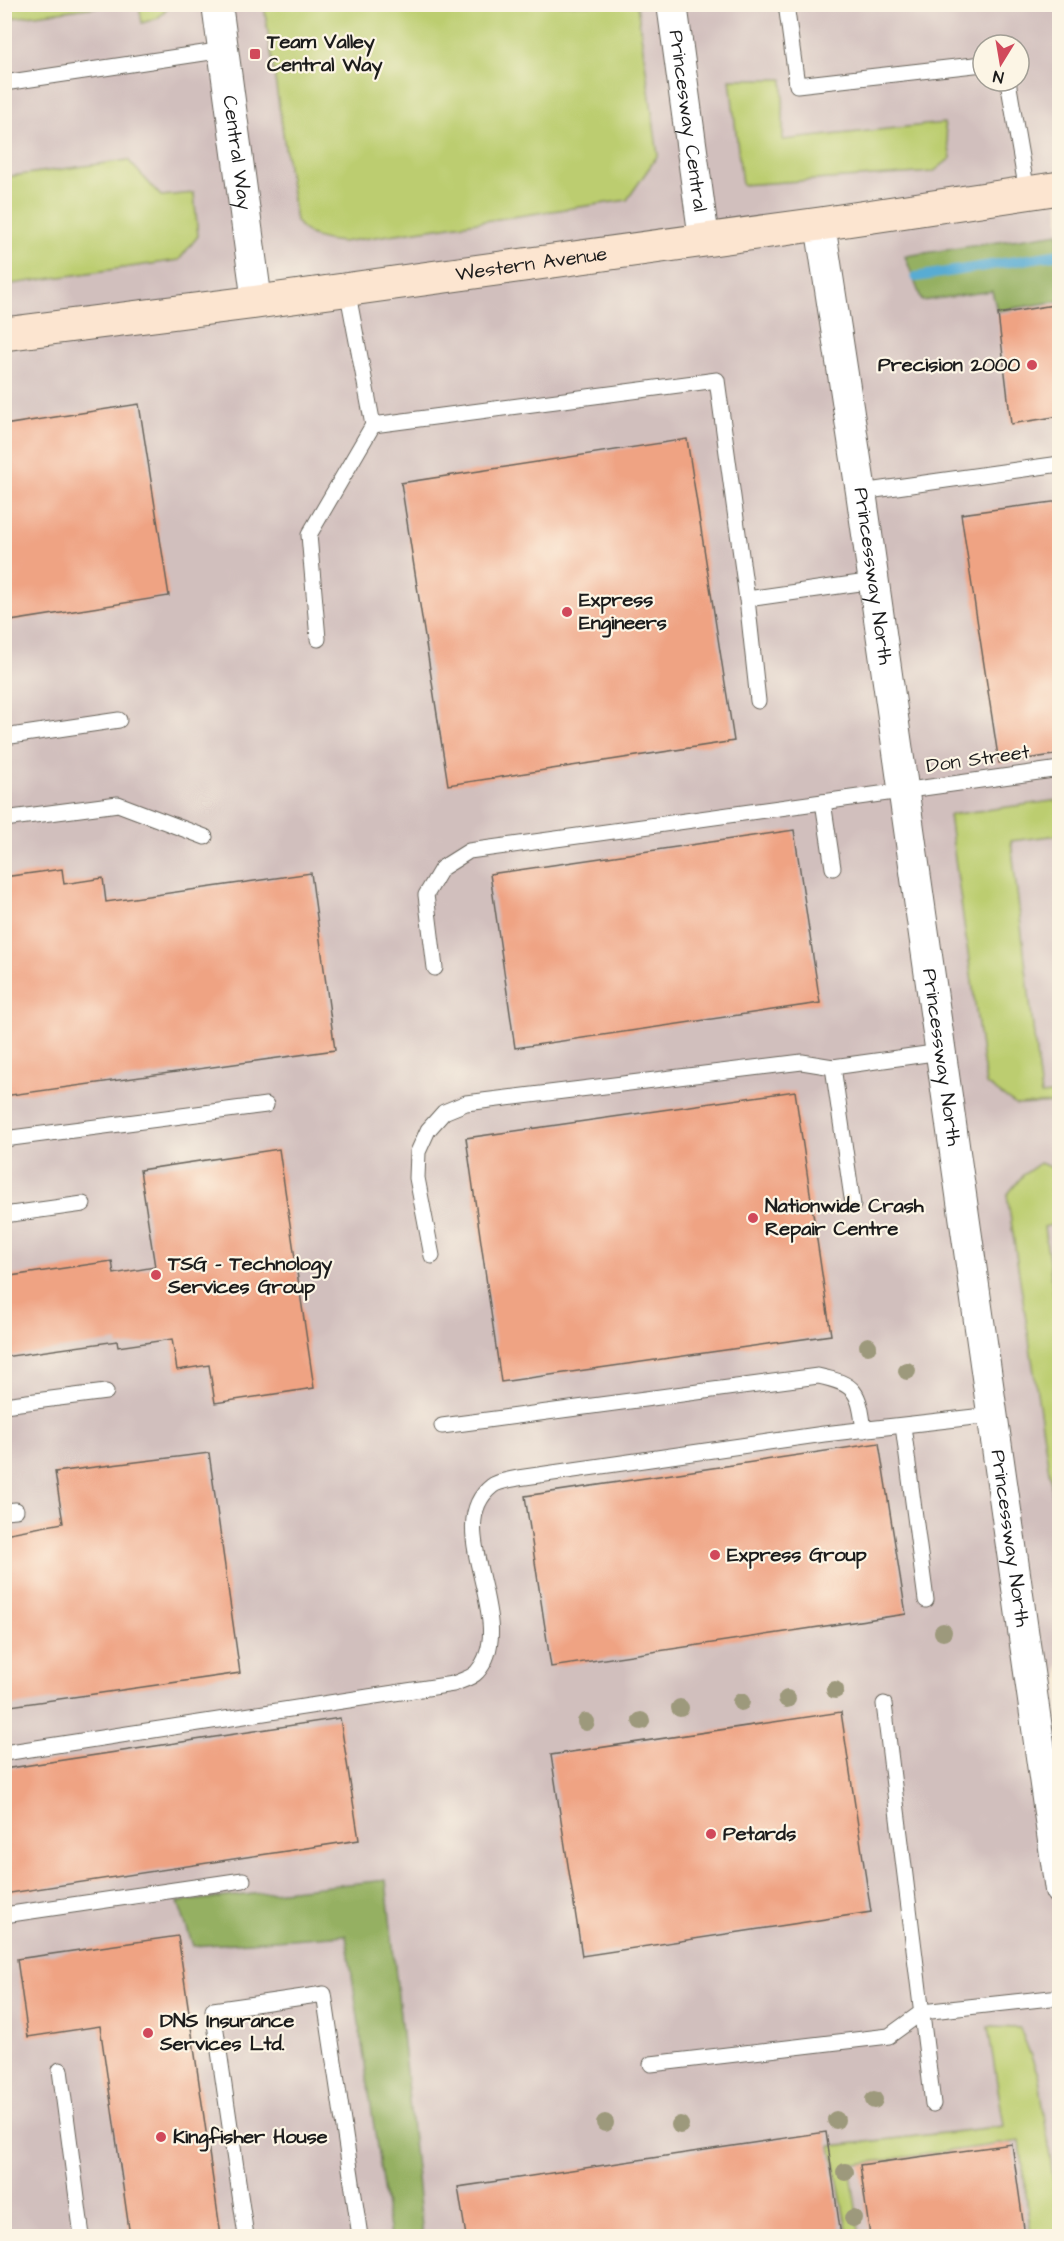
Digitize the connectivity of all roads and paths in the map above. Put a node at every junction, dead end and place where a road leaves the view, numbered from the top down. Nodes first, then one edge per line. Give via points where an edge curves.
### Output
1 (217, 4) edge
2 (672, 4) edge
3 (786, 4) edge
4 (224, 50) junction
5 (971, 65) edge
6 (4, 82) edge
7 (1010, 93) edge
8 (1059, 188) edge
9 (1027, 192) junction
10 (820, 224) junction
11 (704, 239) junction
12 (347, 289) junction
13 (257, 302) junction
14 (4, 334) edge
15 (373, 425) junction
16 (1059, 464) edge
17 (861, 492) junction
18 (874, 581) junction
19 (747, 599) junction
20 (318, 639) dead end
21 (758, 701) dead end
22 (119, 720) dead end
23 (4, 737) edge
24 (1059, 769) edge
25 (903, 791) junction
26 (823, 802) junction
27 (4, 819) edge
28 (205, 837) dead end
29 (833, 868) dead end
30 (435, 968) dead end
31 (940, 1052) junction
32 (833, 1067) junction
33 (266, 1104) dead end
34 (4, 1139) edge
35 (82, 1204) dead end
36 (853, 1205) dead end
37 (4, 1215) edge
38 (432, 1256) dead end
39 (106, 1392) dead end
40 (4, 1405) edge
41 (992, 1415) junction
42 (442, 1426) dead end
43 (903, 1426) junction
44 (864, 1430) junction
45 (926, 1600) dead end
46 (884, 1704) dead end
47 (4, 1753) edge
48 (1054, 1811) edge
49 (243, 1880) dead end
50 (1059, 1890) edge
51 (4, 1915) edge
52 (1059, 1997) edge
53 (922, 2012) junction
54 (651, 2064) dead end
55 (60, 2070) dead end
56 (933, 2103) dead end
57 (81, 2236) edge
58 (246, 2236) edge
59 (360, 2236) edge

1 - 4 street, Central Way
2 - 11 street, Princesway Central
3 - 5 lane via 796,86
4 - 6 lane
4 - 13 street, Central Way
7 - 9 lane
8 - 9 street, Western Avenue
9 - 10 street, Western Avenue
10 - 11 street, Western Avenue
10 - 17 street, Princessway North
11 - 12 street, Western Avenue
12 - 13 street, Western Avenue
12 - 15 lane
13 - 14 street, Western Avenue
15 - 19 lane via 717,380
15 - 20 lane via 309,535
16 - 17 lane
17 - 18 street, Princessway North
18 - 19 lane
18 - 25 street, Princessway North
19 - 21 lane
22 - 23 lane
24 - 25 lane, Don Street
25 - 26 lane, Don Street
25 - 31 street, Princessway North
26 - 29 lane
26 - 30 lane, Don Street via 469,851 442,868 426,895
27 - 28 lane via 118,804
31 - 32 lane
31 - 41 street, Princessway North
32 - 36 lane
32 - 38 lane via 791,1063 466,1103 444,1112 428,1130 418,1152 417,1178
33 - 34 lane
35 - 37 lane
39 - 40 lane
41 - 43 lane
41 - 48 street, Princessway North
42 - 44 lane via 818,1376 840,1380 853,1389 861,1402
43 - 44 lane
43 - 45 lane
44 - 47 lane via 518,1478 493,1485 478,1500 472,1530 491,1628 488,1656 476,1674 453,1684
46 - 53 lane
48 - 50 street, Princessway North
49 - 51 lane
52 - 53 lane
53 - 54 lane via 889,2036
53 - 56 lane
55 - 57 lane
58 - 59 lane via 213,2010 324,1994

